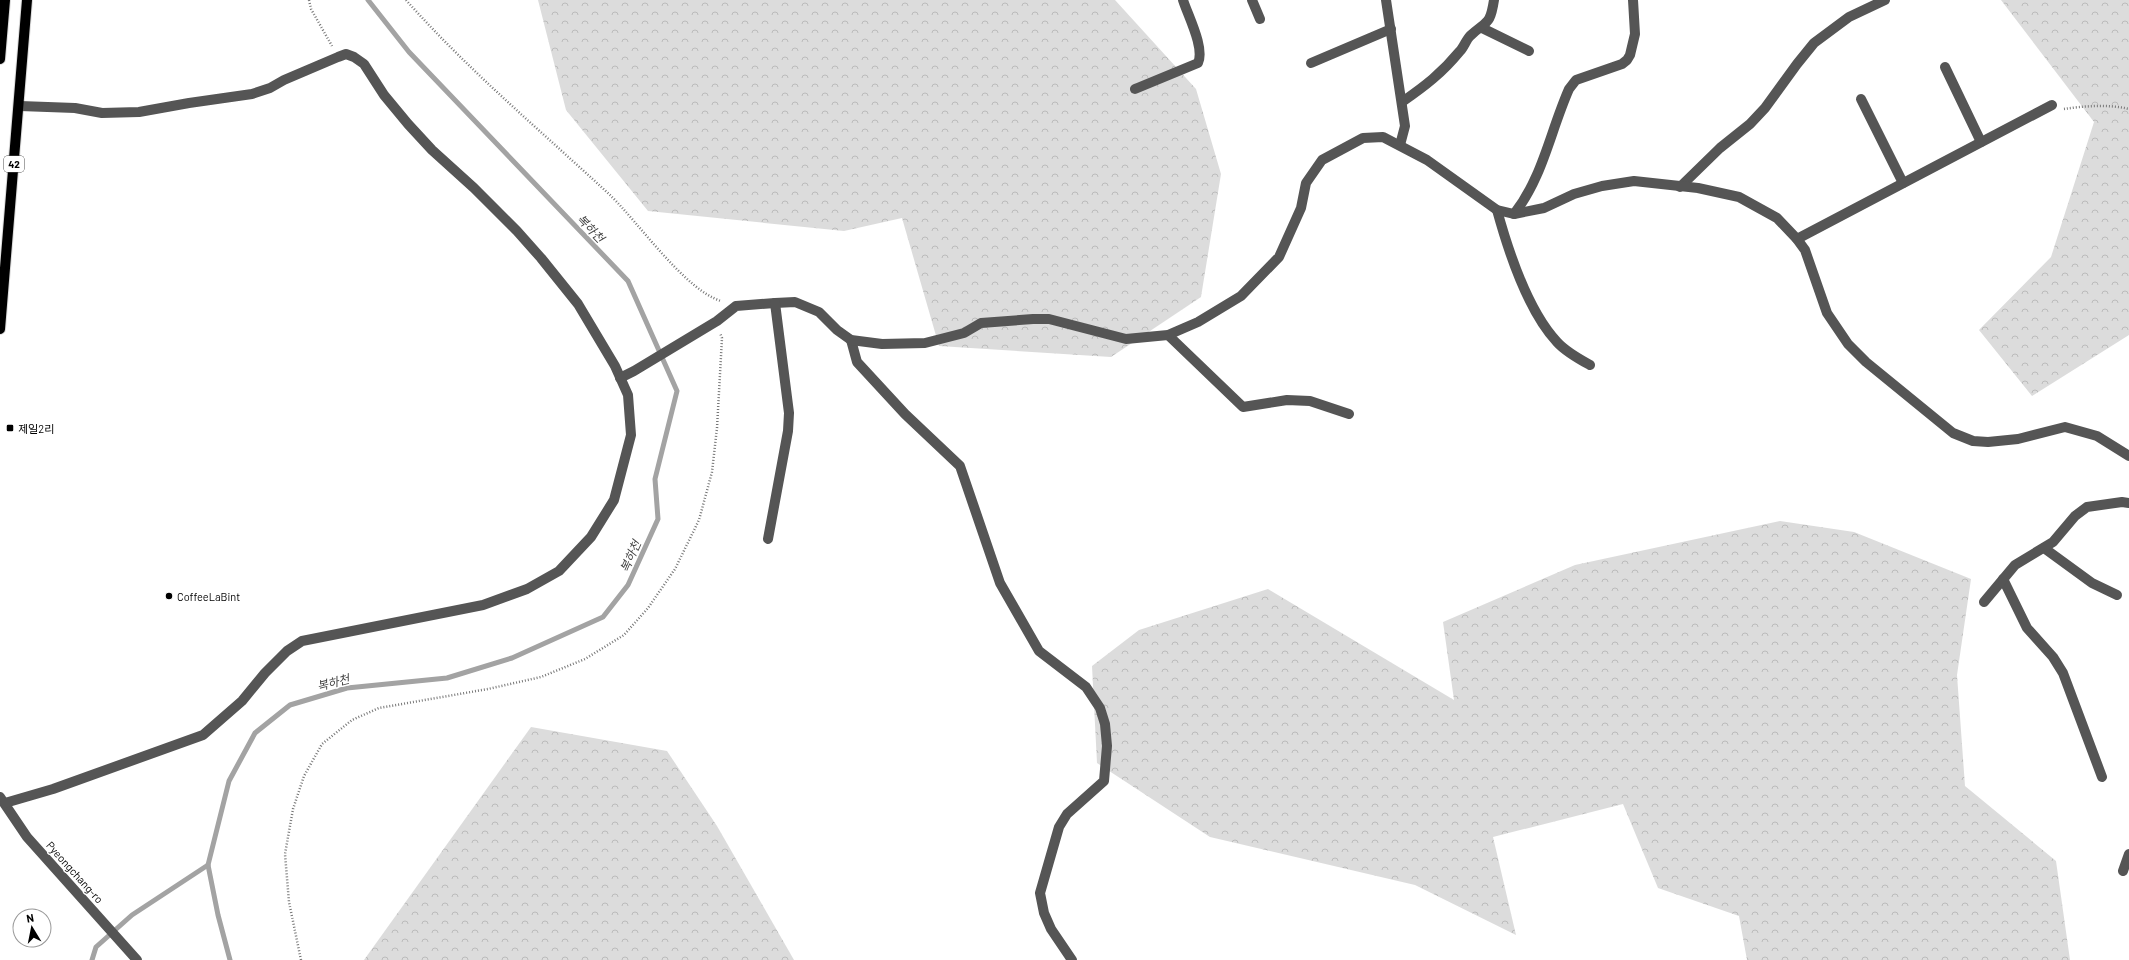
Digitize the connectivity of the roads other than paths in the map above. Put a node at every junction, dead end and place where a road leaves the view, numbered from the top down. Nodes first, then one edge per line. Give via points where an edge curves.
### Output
1 (5, 0) edge
2 (27, 0) edge
3 (1183, 0) edge
4 (1252, 0) edge
5 (1386, 0) edge
6 (1494, 0) edge
7 (1633, 0) edge
8 (1885, 0) edge
9 (1260, 19) dead end
10 (1482, 28) junction
11 (1391, 30) junction
12 (1529, 51) dead end
13 (0, 59) edge
14 (1311, 63) dead end
15 (1945, 67) dead end
16 (1135, 89) dead end
17 (1861, 100) dead end
18 (1402, 102) junction
19 (2052, 105) dead end
20 (20, 106) junction
21 (1982, 142) junction
22 (1400, 145) junction
23 (1903, 183) junction
24 (1680, 187) junction
25 (1497, 210) junction
26 (1514, 214) junction
27 (1797, 239) junction
28 (775, 303) junction
29 (0, 329) edge
30 (1168, 335) junction
31 (851, 340) junction
32 (1590, 365) dead end
33 (620, 378) junction
34 (1349, 414) dead end
35 (2129, 456) edge
36 (2129, 503) edge
37 (768, 540) dead end
38 (2044, 548) junction
39 (2003, 579) junction
40 (2117, 595) dead end
41 (1984, 602) dead end
42 (2102, 777) dead end
43 (2, 800) edge
44 (2129, 854) edge
45 (2123, 871) dead end
46 (137, 960) edge
47 (1072, 960) edge

1 - 13 main road
2 - 20 main road, 42
3 - 16 street via 1200,48 1201,57 1198,63
4 - 9 street
5 - 11 street
6 - 10 street via 1491,16
7 - 26 street via 1635,34 1630,55 1622,64 1576,80 1572,85 1536,180
8 - 24 street via 1849,17 1814,44 1750,124 1720,148
10 - 12 street
10 - 18 street via 1470,36 1431,82
11 - 14 street
11 - 18 street
15 - 21 street
17 - 23 street
18 - 22 street via 1404,126
19 - 21 street
20 - 29 main road, 42
20 - 33 street via 139,112 252,94 346,54 354,57 364,64 384,95 432,150 474,188 542,258 578,304
21 - 23 street
22 - 25 street via 1427,160
22 - 30 street via 1383,138 1363,138 1322,160 1306,183 1301,208 1279,257 1241,296 1198,322
23 - 27 street
24 - 26 street via 1634,181 1602,186 1574,194 1544,208
24 - 27 street via 1698,188 1739,197 1777,218
25 - 26 street
25 - 32 street via 1515,268 1546,327 1558,343
27 - 35 street via 1805,250 1827,313 1848,344 1866,362 1953,432 1973,441 1988,442 2018,439 2065,427 2097,436
28 - 31 street via 795,302 819,312
28 - 33 street via 736,306 717,321
28 - 37 street via 788,425
30 - 31 street via 1126,339 1041,319 981,323 964,333 925,343 882,344
30 - 34 street via 1243,407 1287,400 1310,402
31 - 47 street via 857,362 905,414 960,466 1004,590 1040,651 1086,687 1100,708 1105,724 1107,746 1104,780 1067,814 1058,827 1040,893 1044,913 1051,929
33 - 43 street via 628,395 631,435 614,500 591,537 559,571 527,589 483,605 302,641 287,651 242,701 203,735 53,789
36 - 38 street via 2087,507
38 - 39 street via 2015,565
38 - 40 street via 2092,583
39 - 41 street
39 - 42 street via 2027,628 2063,672
43 - 46 street, Pyeongchang-ro via 27,837
44 - 45 street

